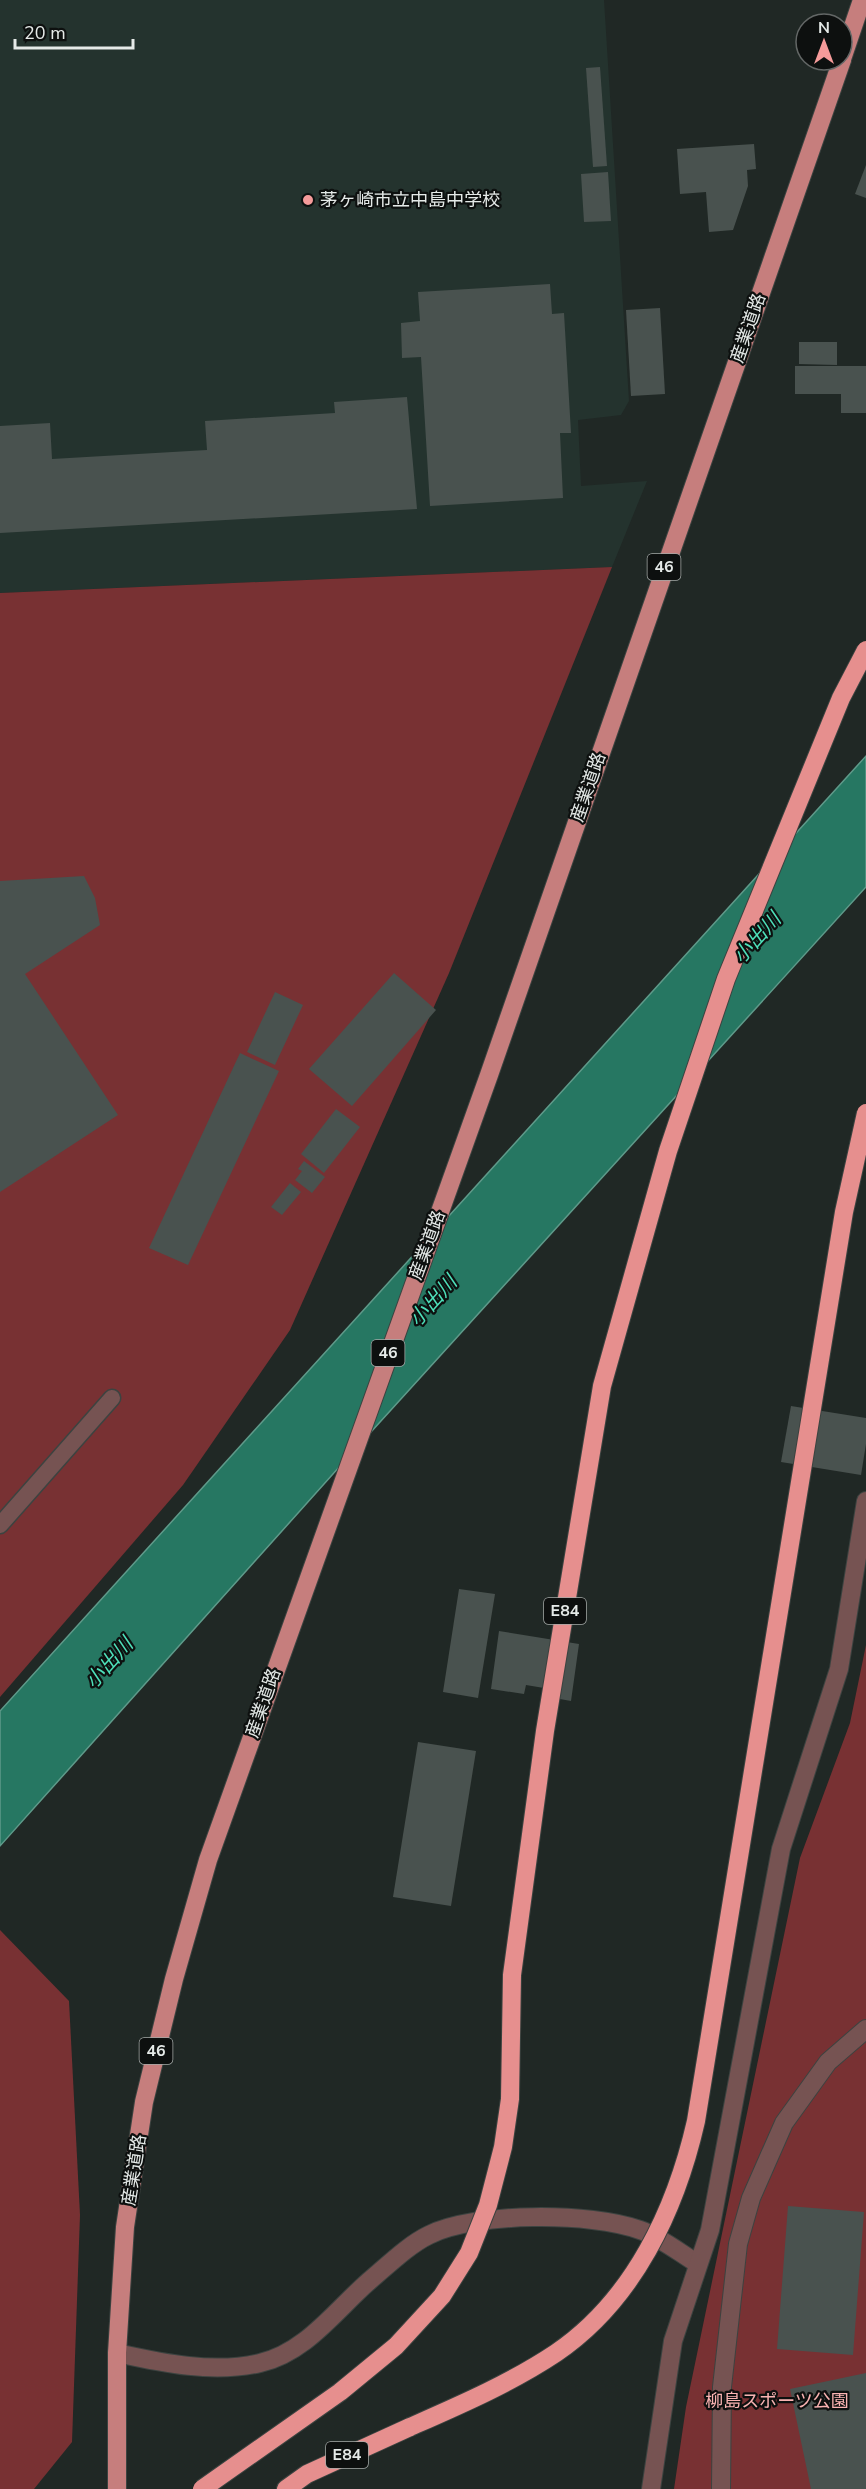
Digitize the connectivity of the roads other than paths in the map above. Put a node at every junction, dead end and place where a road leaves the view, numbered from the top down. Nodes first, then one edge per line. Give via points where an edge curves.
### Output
1 (862, 0) edge
2 (854, 24) edge
3 (837, 72) edge
4 (866, 650) edge
5 (866, 1113) edge
6 (112, 1398) dead end
7 (866, 1501) edge
8 (0, 1525) edge
9 (866, 2029) edge
10 (698, 2264) junction
11 (117, 2353) junction
12 (117, 2489) edge
13 (202, 2489) edge
14 (286, 2489) edge
15 (651, 2489) edge
16 (721, 2489) edge

1 - 2 main road, 産業道路 / 46
3 - 11 main road, 産業道路 / 46 via 489,1075 208,1860 144,2102 125,2227
4 - 13 highway, E84, bridge via 841,698 726,979 668,1151 602,1386 545,1731 512,1975 510,2099 488,2205 469,2253 442,2296 396,2346 340,2392
5 - 14 highway, E84, bridge via 844,1212 696,2121 685,2167 666,2214 642,2261 591,2324 558,2352 518,2376 316,2470
6 - 8 lane
7 - 10 street via 838,1669 781,1849 710,2230
9 - 16 street via 828,2062 783,2123 751,2198 738,2244 722,2387
10 - 11 street via 640,2230 604,2222 530,2217 458,2225 428,2235 304,2342 262,2363 210,2368
10 - 15 street via 673,2341
11 - 12 main road, 産業道路 / 46

